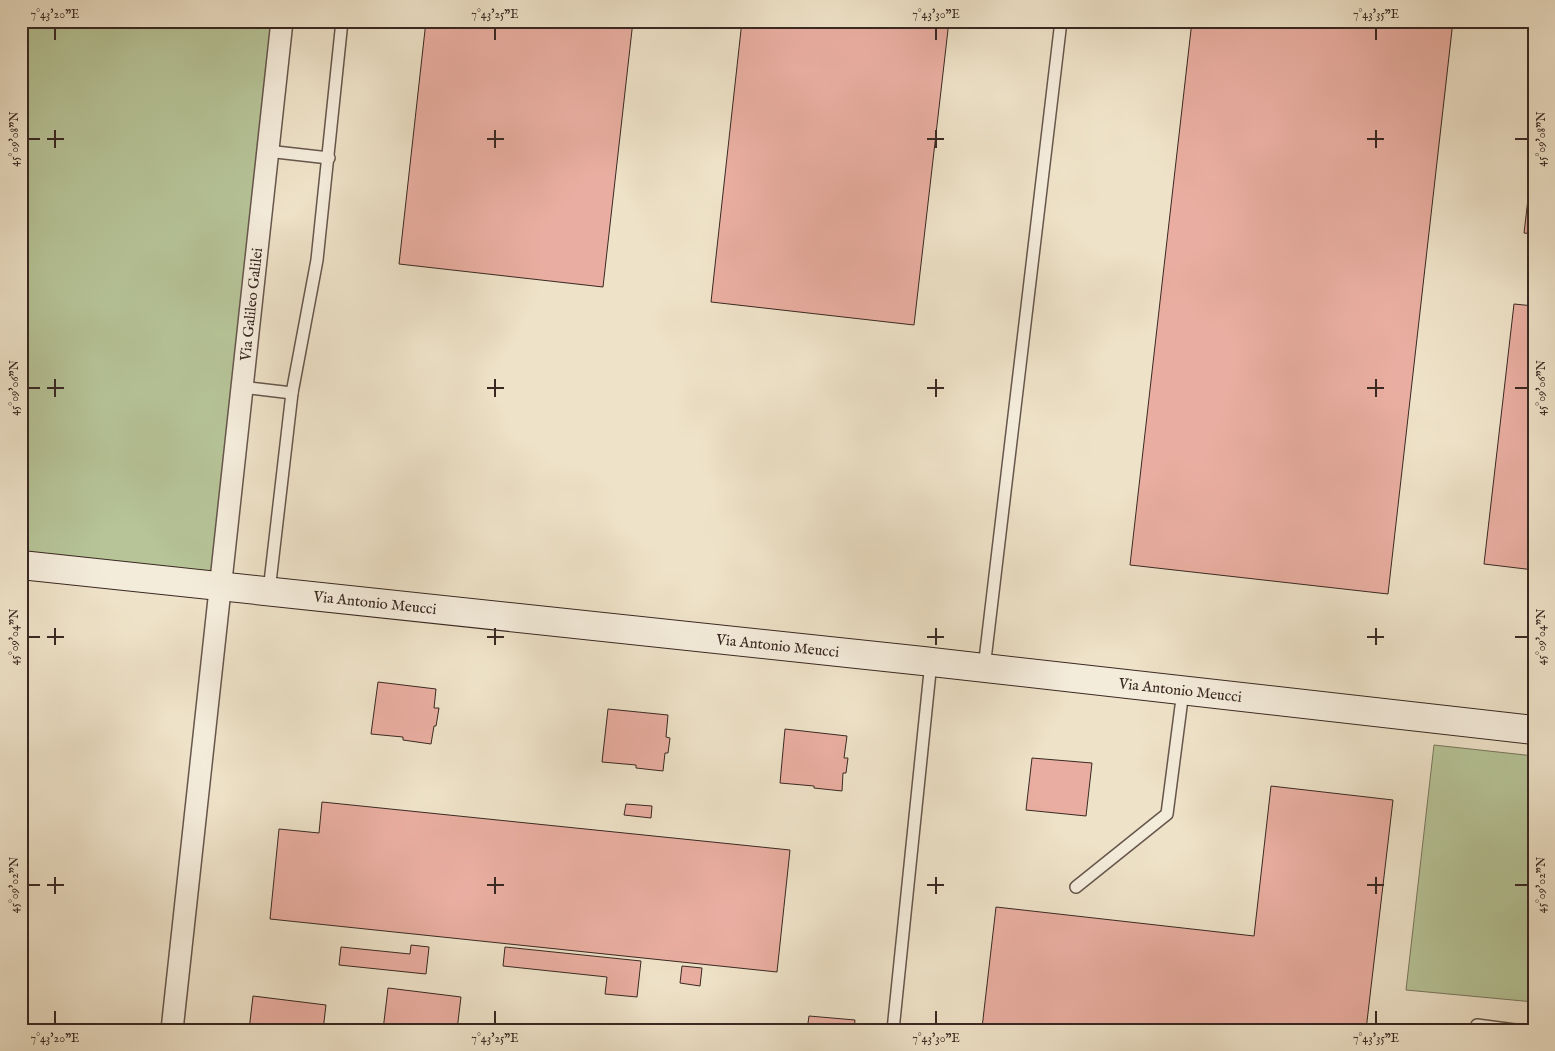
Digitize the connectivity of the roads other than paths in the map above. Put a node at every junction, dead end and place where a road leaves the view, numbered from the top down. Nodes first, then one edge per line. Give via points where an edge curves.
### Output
1 (282, 21) edge
2 (342, 21) edge
3 (1061, 21) edge
4 (267, 151) junction
5 (329, 158) junction
6 (241, 387) junction
7 (292, 394) junction
8 (21, 565) edge
9 (219, 586) junction
10 (269, 591) junction
11 (931, 662) junction
12 (984, 668) junction
13 (1183, 691) junction
14 (1534, 730) edge
15 (1076, 888) dead end
16 (172, 1030) edge
17 (893, 1030) edge
18 (1477, 1030) edge
19 (1515, 1030) edge

1 - 4 street, Via Galileo Galilei
2 - 5 lane
3 - 12 lane
4 - 5 lane
4 - 6 street, Via Galileo Galilei
5 - 7 lane via 317,260
6 - 7 lane
6 - 9 street, Via Galileo Galilei
7 - 10 lane
8 - 9 street, Via Antonio Meucci
9 - 10 street, Via Antonio Meucci
9 - 16 street, Via Galileo Galilei
10 - 11 street, Via Antonio Meucci
11 - 12 street, Via Antonio Meucci
11 - 17 lane
12 - 13 street, Via Antonio Meucci
13 - 14 street, Via Antonio Meucci
13 - 15 lane via 1167,814
18 - 19 lane via 1478,1025

